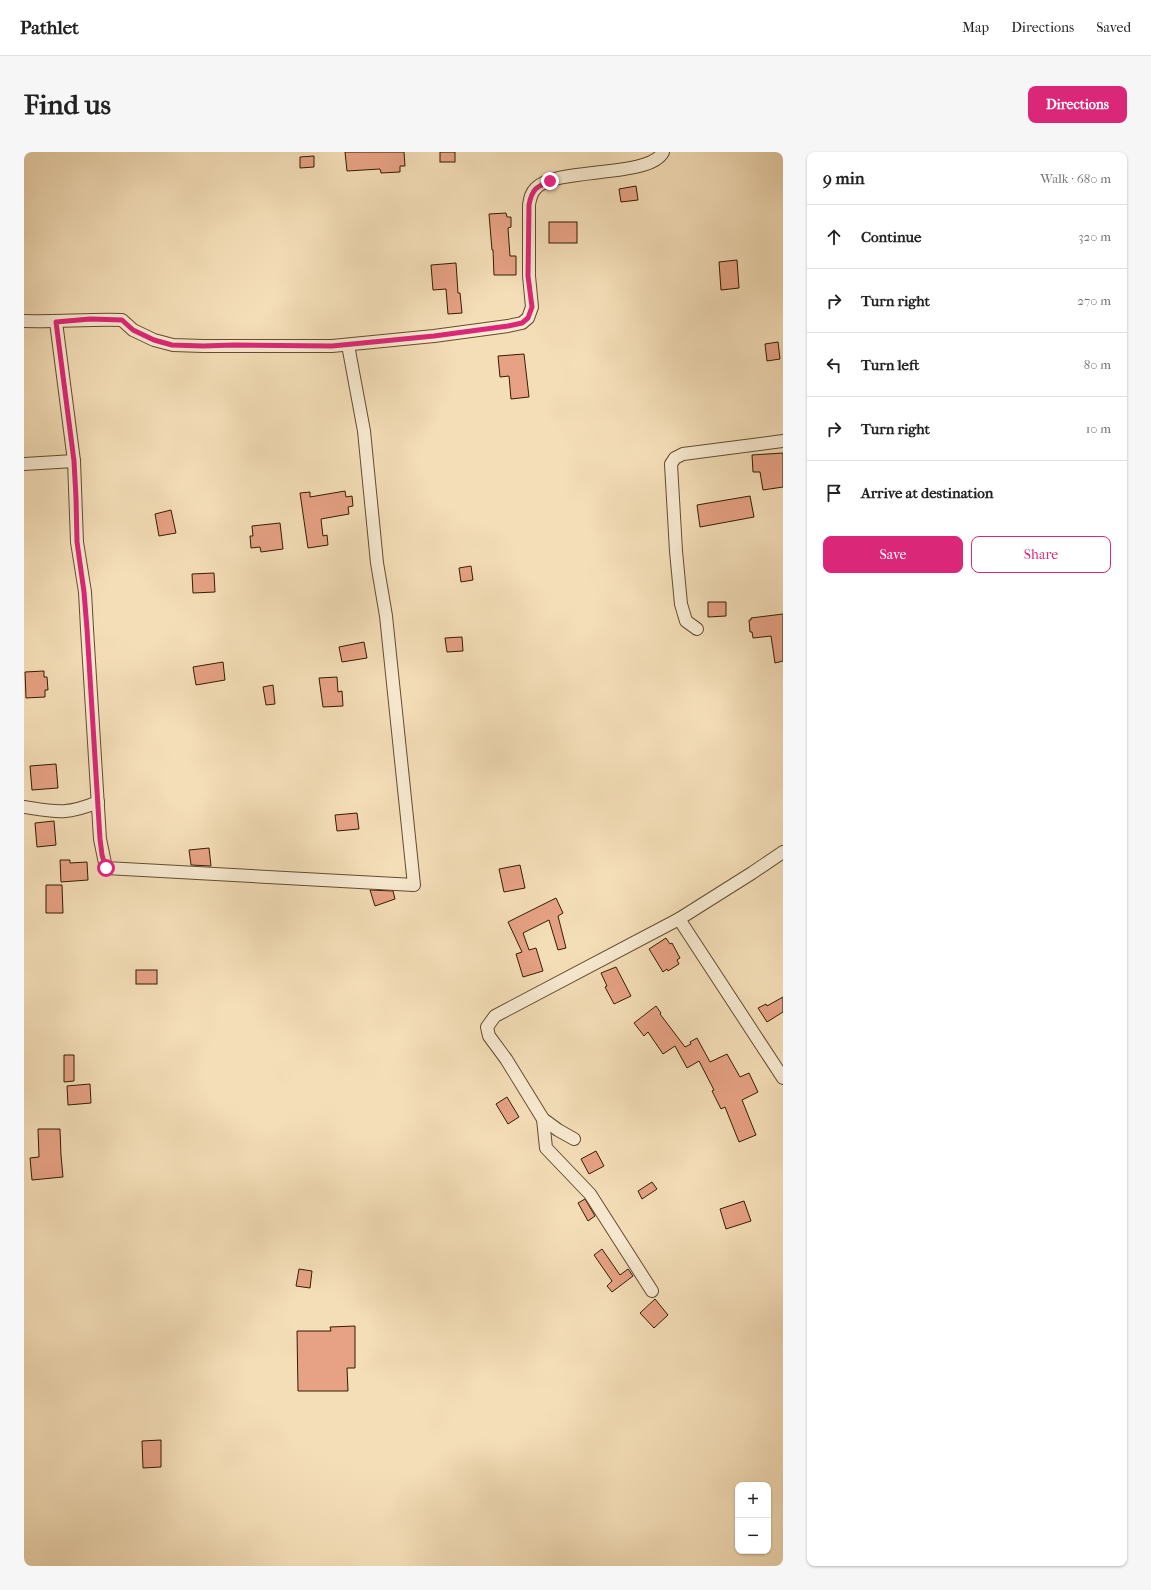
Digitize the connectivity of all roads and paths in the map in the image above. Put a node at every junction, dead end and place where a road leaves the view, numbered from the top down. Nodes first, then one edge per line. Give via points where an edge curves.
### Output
1 (663, 152) edge
2 (24, 321) edge
3 (56, 322) junction
4 (348, 345) junction
5 (783, 441) edge
6 (74, 461) junction
7 (24, 464) edge
8 (698, 629) dead end
9 (98, 802) junction
10 (24, 807) edge
11 (783, 852) edge
12 (679, 918) junction
13 (783, 1078) edge
14 (543, 1119) junction
15 (574, 1139) dead end
16 (652, 1291) dead end

1 - 4 street via 654,161 637,166 561,178 537,187 531,194 528,276 532,307 528,318 522,323
2 - 3 street
3 - 4 street via 122,320 133,330 172,345
3 - 6 street
4 - 9 street via 364,431 414,886 106,868 100,839
5 - 8 street via 684,454 675,458 671,464 681,604 686,620
6 - 7 street
6 - 9 street via 77,542 85,599
9 - 10 street via 64,812
11 - 12 street
12 - 13 street
12 - 14 street via 495,1016 487,1027 489,1036
14 - 15 street
14 - 16 street via 546,1148 590,1194

